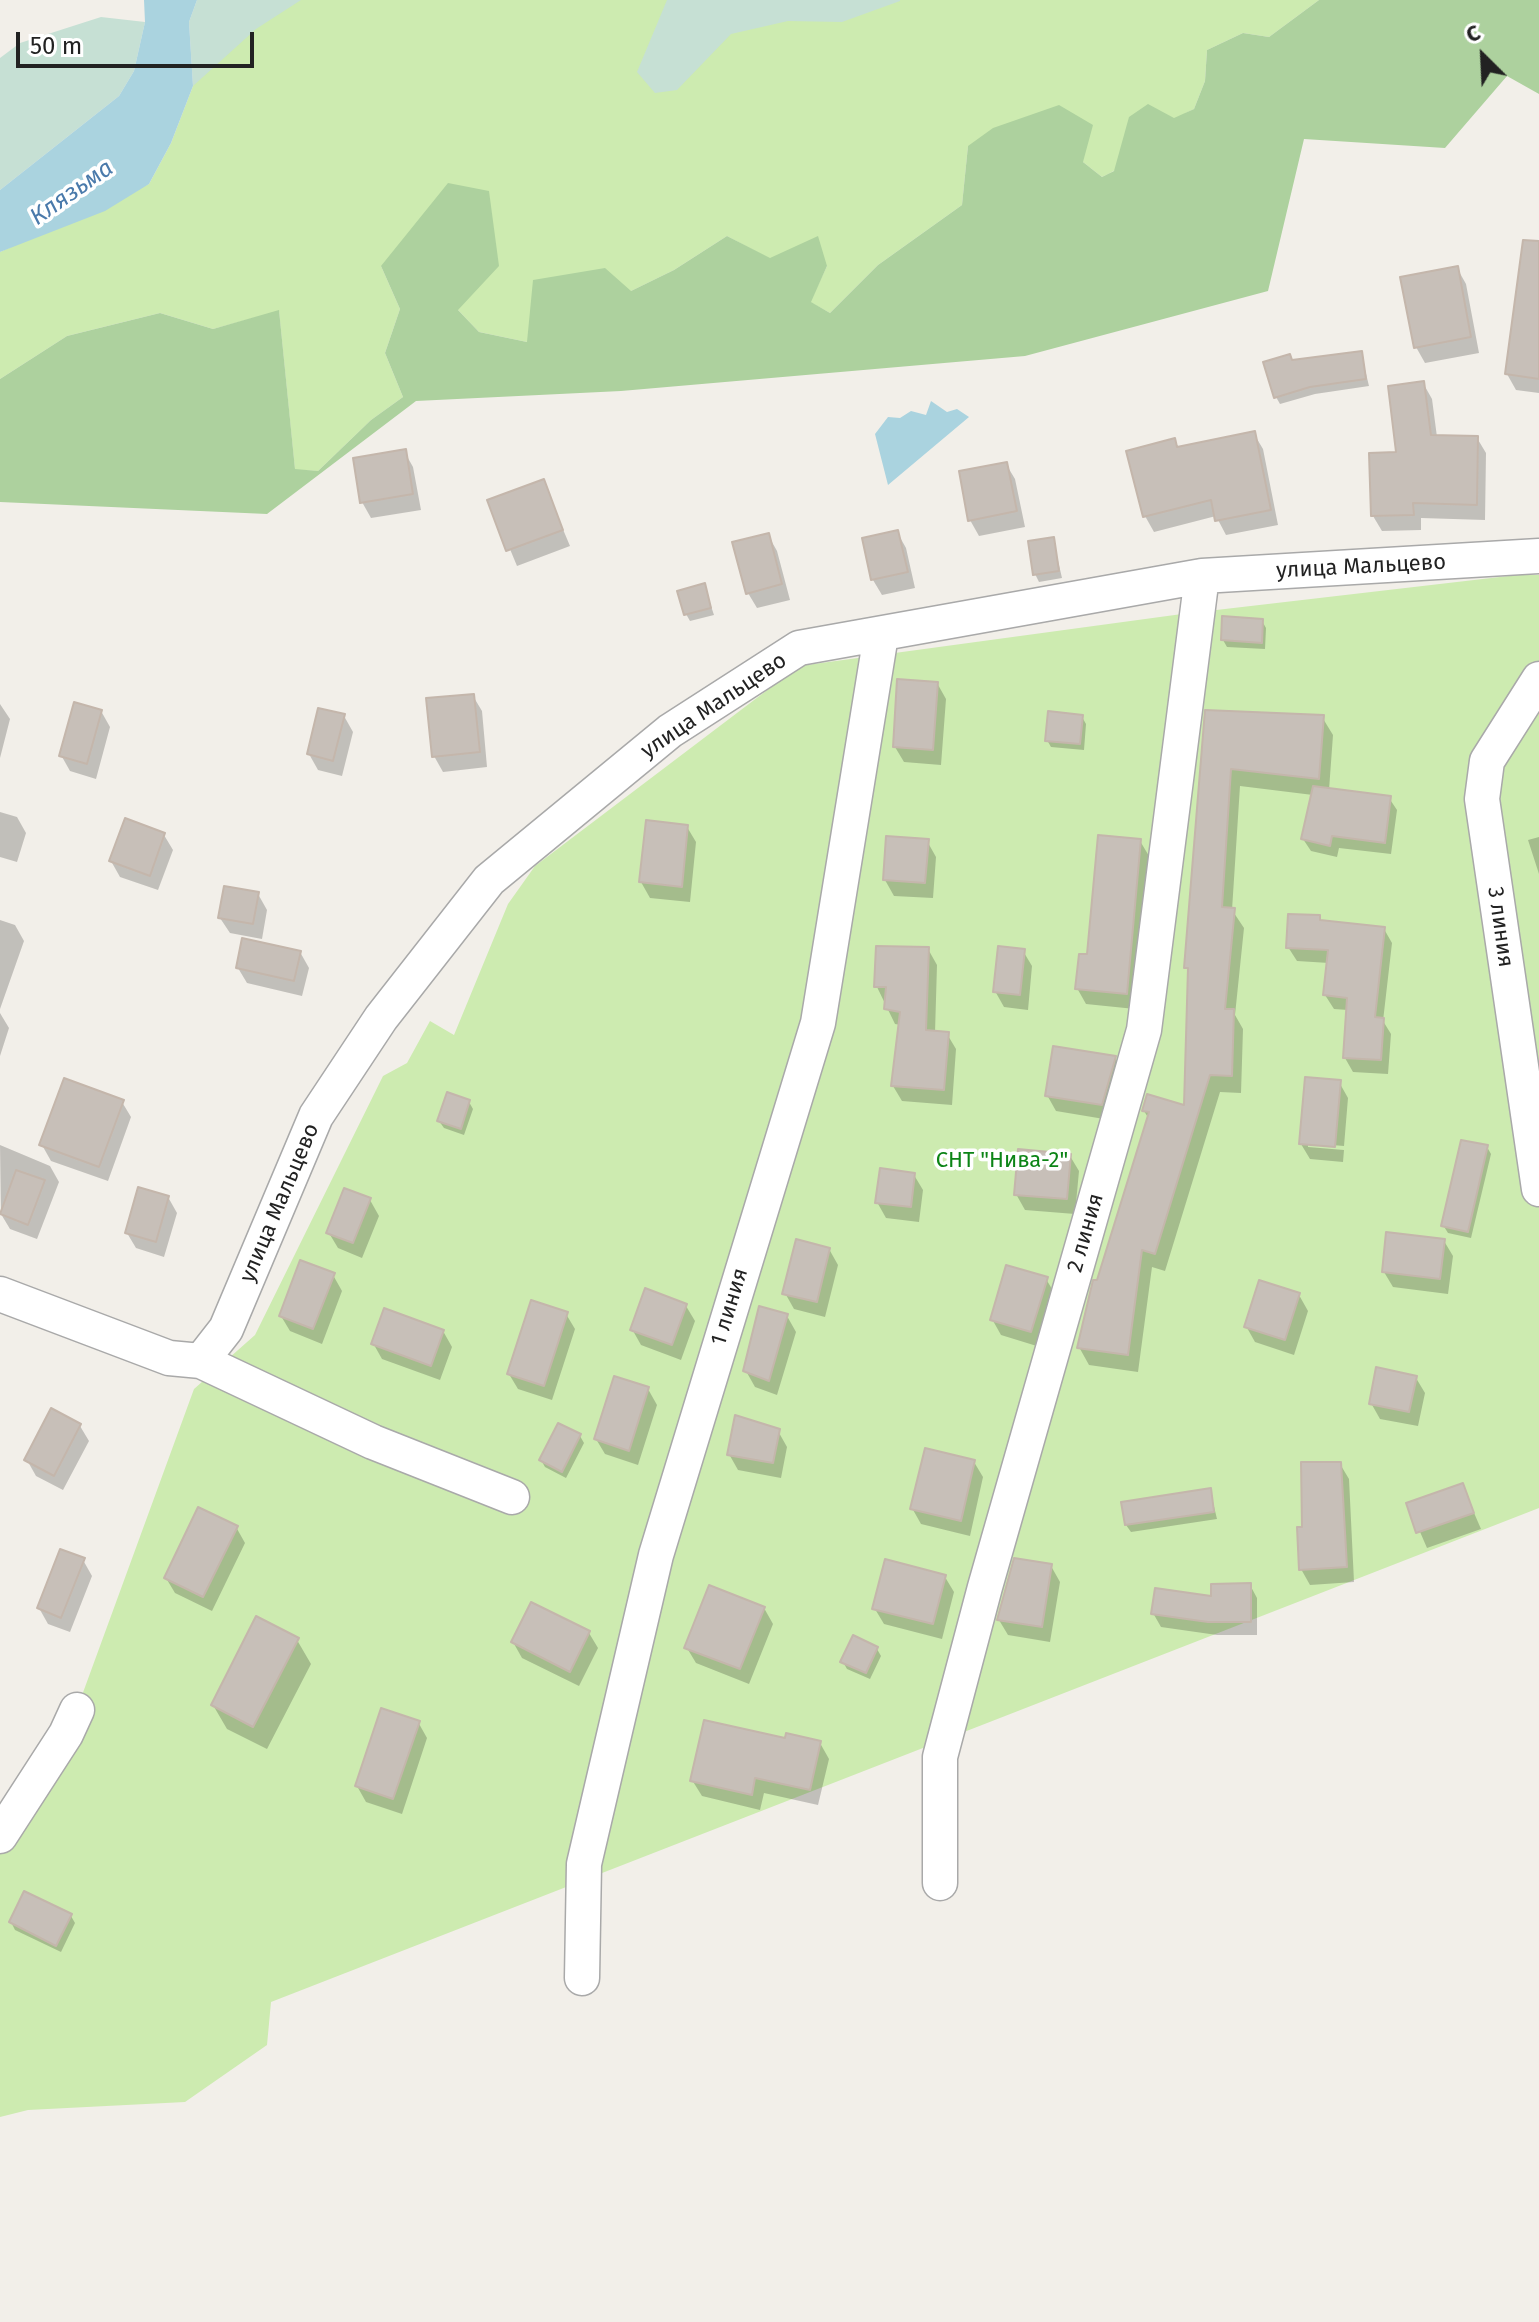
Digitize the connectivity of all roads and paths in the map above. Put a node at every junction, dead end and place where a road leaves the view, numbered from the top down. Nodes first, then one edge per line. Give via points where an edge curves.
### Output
1 (1539, 556) edge
2 (1202, 576) junction
3 (881, 635) junction
4 (1539, 679) edge
5 (1539, 1189) edge
6 (0, 1294) edge
7 (201, 1361) junction
8 (512, 1497) dead end
9 (77, 1710) dead end
10 (0, 1836) edge
11 (940, 1883) dead end
12 (582, 1978) dead end

1 - 2 street, улица Мальцево
2 - 3 street, улица Мальцево
2 - 11 street, 2 линия via 1144,1030 940,1757
3 - 7 street, улица Мальцево via 799,648 670,731 489,880 381,1018 316,1116 226,1329
3 - 12 street, 1 линия via 818,1023 656,1555 584,1864
4 - 5 street, 3 линия via 1487,761 1482,799
6 - 7 street via 169,1358
7 - 8 street via 373,1442
9 - 10 street

